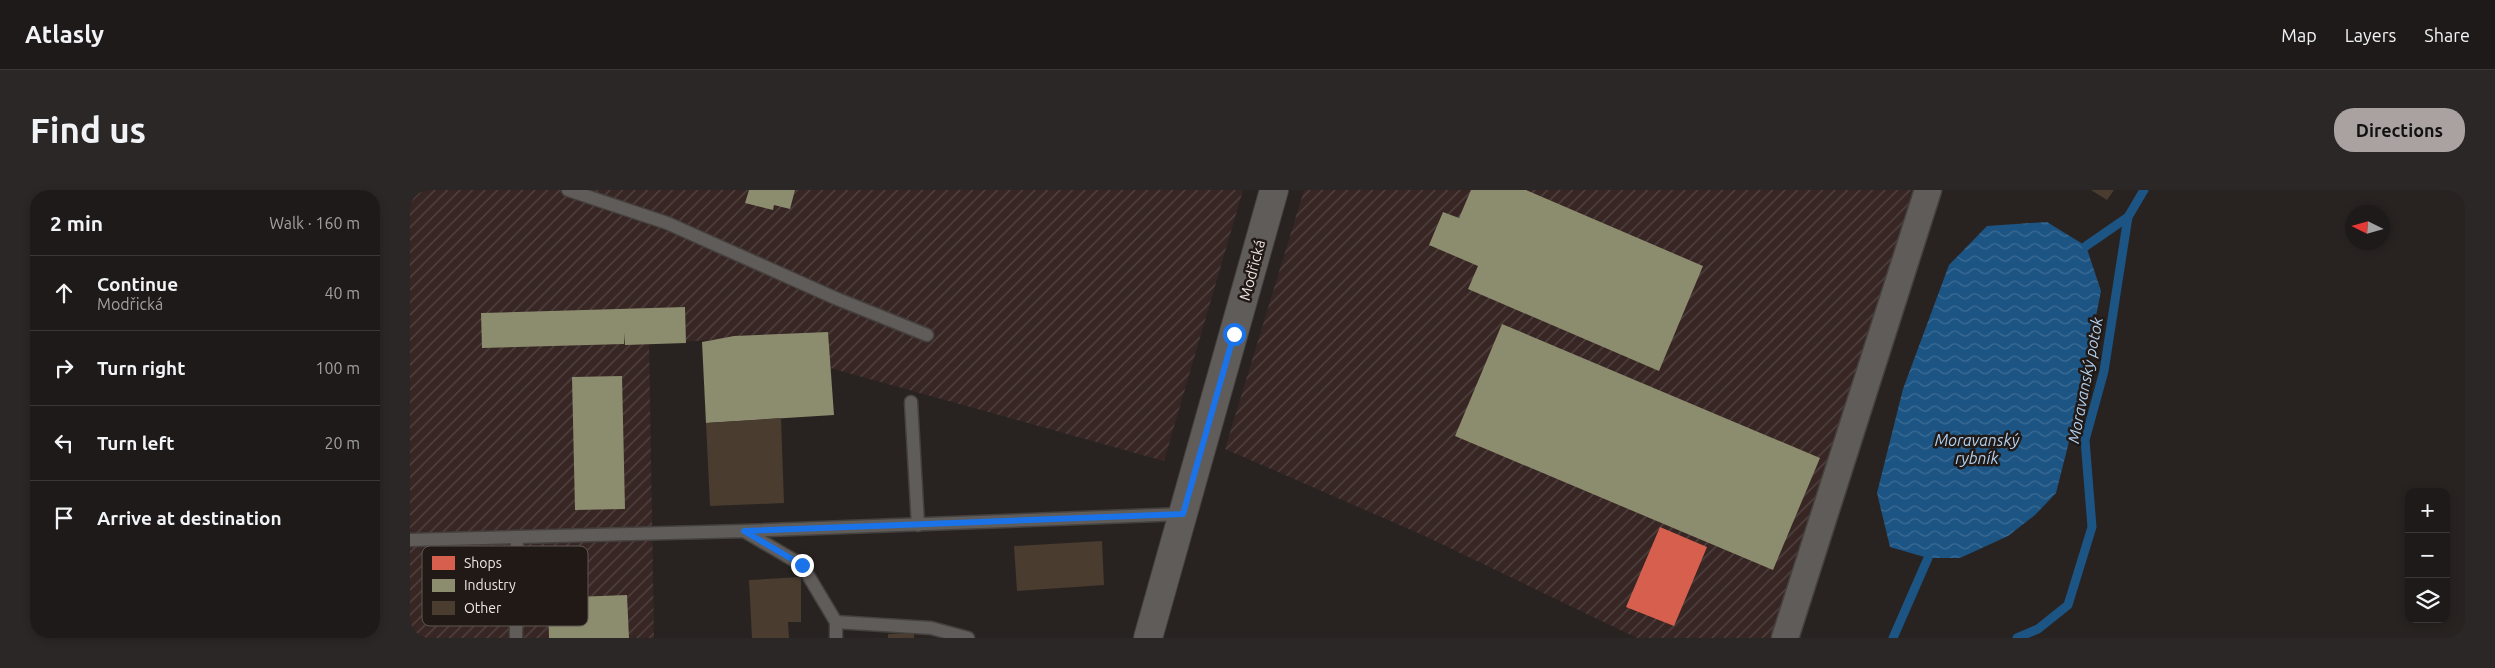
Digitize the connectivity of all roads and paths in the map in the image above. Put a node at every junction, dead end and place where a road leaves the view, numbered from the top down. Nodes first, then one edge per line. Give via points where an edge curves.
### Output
1 (568, 190) edge
2 (1274, 190) edge
3 (1928, 190) edge
4 (927, 335) dead end
5 (911, 402) dead end
6 (1183, 514) junction
7 (918, 525) junction
8 (744, 531) junction
9 (517, 537) junction
10 (410, 540) edge
11 (517, 546) edge
12 (836, 622) junction
13 (836, 638) edge
14 (968, 638) edge
15 (1148, 638) edge
16 (1785, 638) edge

1 - 4 lane via 667,223
2 - 6 street, Modřická
3 - 16 street
5 - 7 lane
6 - 7 lane
6 - 15 street, Modřická
7 - 8 lane
8 - 9 lane
8 - 12 lane via 802,565
9 - 10 lane
9 - 11 lane
12 - 13 lane
12 - 14 lane via 931,628

